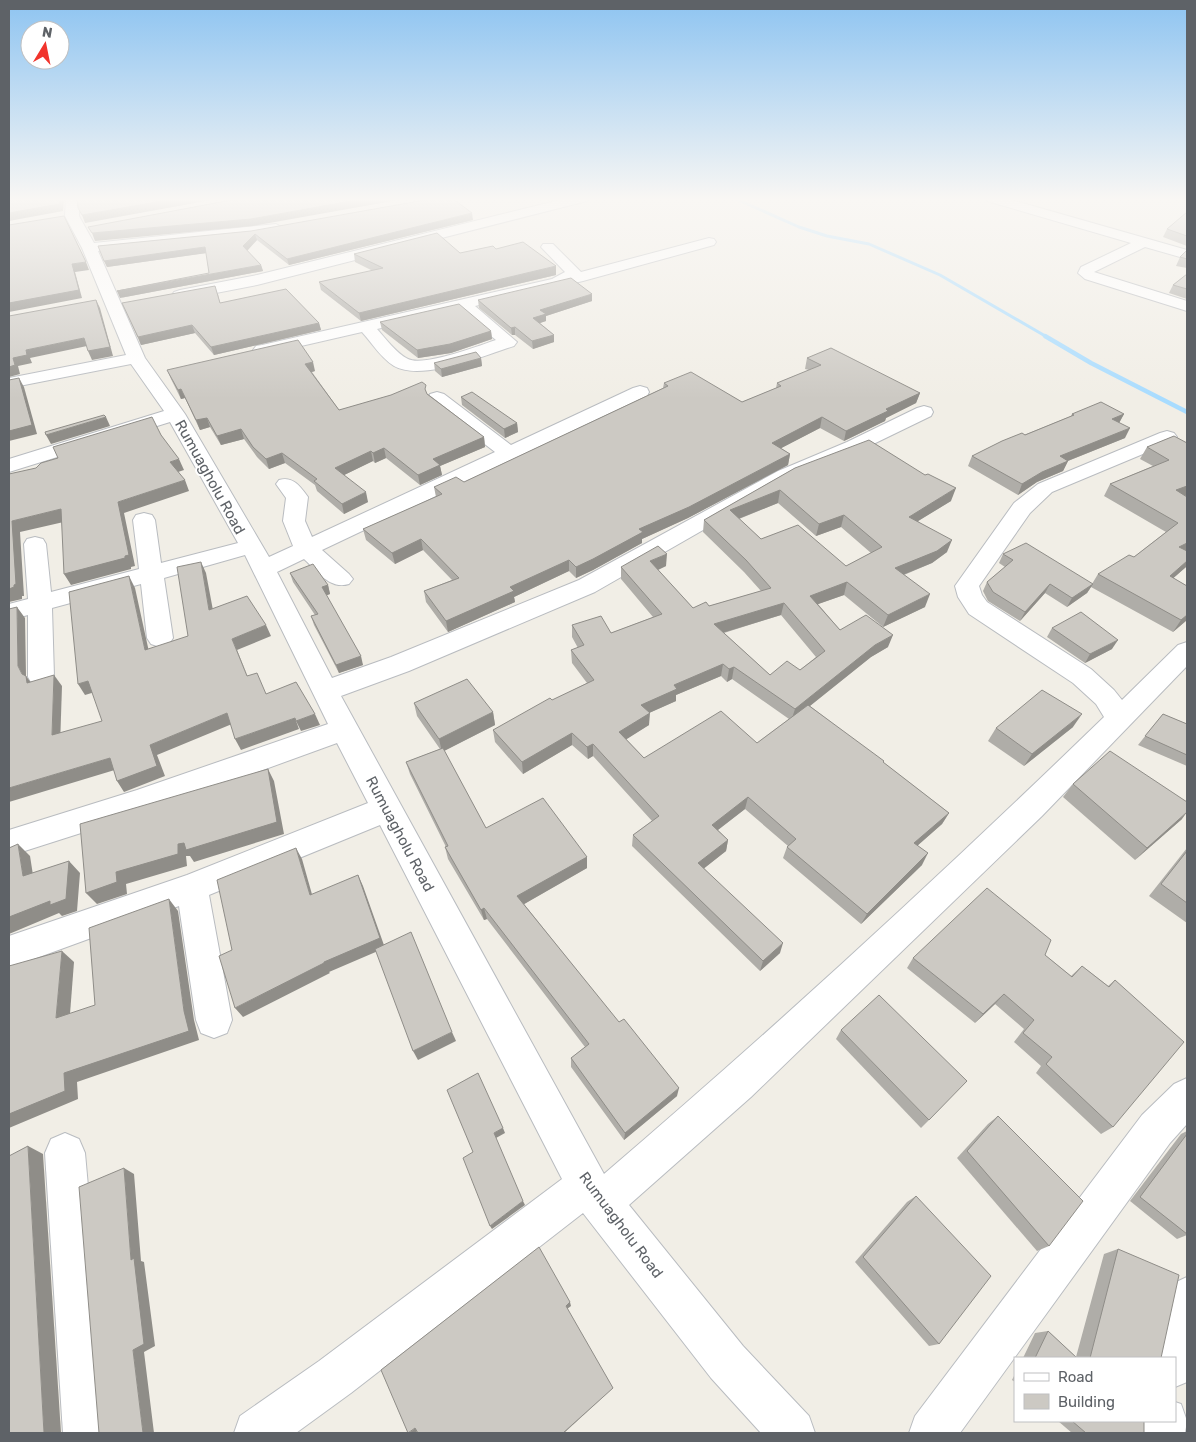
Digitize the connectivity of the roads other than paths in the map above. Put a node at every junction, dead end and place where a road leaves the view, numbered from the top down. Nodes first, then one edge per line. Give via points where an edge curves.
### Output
1 (95, 265) edge
2 (314, 265) edge
3 (566, 265) edge
4 (623, 265) edge
5 (1096, 265) edge
6 (557, 283) junction
7 (168, 297) edge
8 (462, 304) junction
9 (1187, 306) edge
10 (366, 327) junction
11 (249, 353) edge
12 (151, 369) junction
13 (9, 383) edge
14 (640, 392) dead end
15 (437, 398) dead end
16 (924, 412) dead end
17 (175, 414) junction
18 (1167, 438) edge
19 (510, 453) junction
20 (9, 466) edge
21 (286, 484) dead end
22 (144, 520) dead end
23 (35, 544) dead end
24 (306, 549) junction
25 (256, 558) junction
26 (151, 574) junction
27 (341, 579) dead end
28 (40, 603) junction
29 (9, 612) edge
30 (160, 638) dead end
31 (1187, 651) edge
32 (41, 677) edge
33 (326, 691) junction
34 (1120, 718) junction
35 (344, 729) junction
36 (387, 809) junction
37 (9, 843) edge
38 (192, 887) junction
39 (9, 952) edge
40 (214, 1020) dead end
41 (1187, 1096) edge
42 (65, 1153) dead end
43 (595, 1193) junction
44 (1187, 1298) edge
45 (1176, 1358) edge
46 (87, 1433) edge
47 (257, 1433) edge
48 (792, 1433) edge
49 (932, 1433) edge

1 - 12 street, Rumuagholu Road via 111,303
2 - 7 street
3 - 6 street via 574,273
4 - 6 street
5 - 9 street via 1086,273
6 - 8 street
8 - 10 street
8 - 10 street via 508,342 426,366 410,366 401,362
10 - 11 street
12 - 13 street via 54,372
12 - 17 street, Rumuagholu Road
14 - 19 street
15 - 19 street
16 - 33 street via 854,446 785,474 586,586 400,664
17 - 20 street
17 - 25 street, Rumuagholu Road
18 - 34 street via 1044,488 1022,508 967,586 978,608 1082,676 1105,697
19 - 24 street
21 - 24 street via 297,497 294,521
22 - 26 street
23 - 28 street
24 - 25 street
24 - 27 street
25 - 26 street
25 - 33 street, Rumuagholu Road
26 - 28 street
26 - 30 street
28 - 29 street
28 - 32 street
31 - 34 street
33 - 35 street, Rumuagholu Road
34 - 43 street via 1031,807 738,1084
35 - 36 street, Rumuagholu Road
35 - 37 street via 139,802
36 - 38 street
36 - 43 street, Rumuagholu Road
38 - 39 street
38 - 40 street
41 - 49 street via 1150,1136
42 - 46 street
43 - 47 street
43 - 48 street, Rumuagholu Road via 727,1362
44 - 45 street

